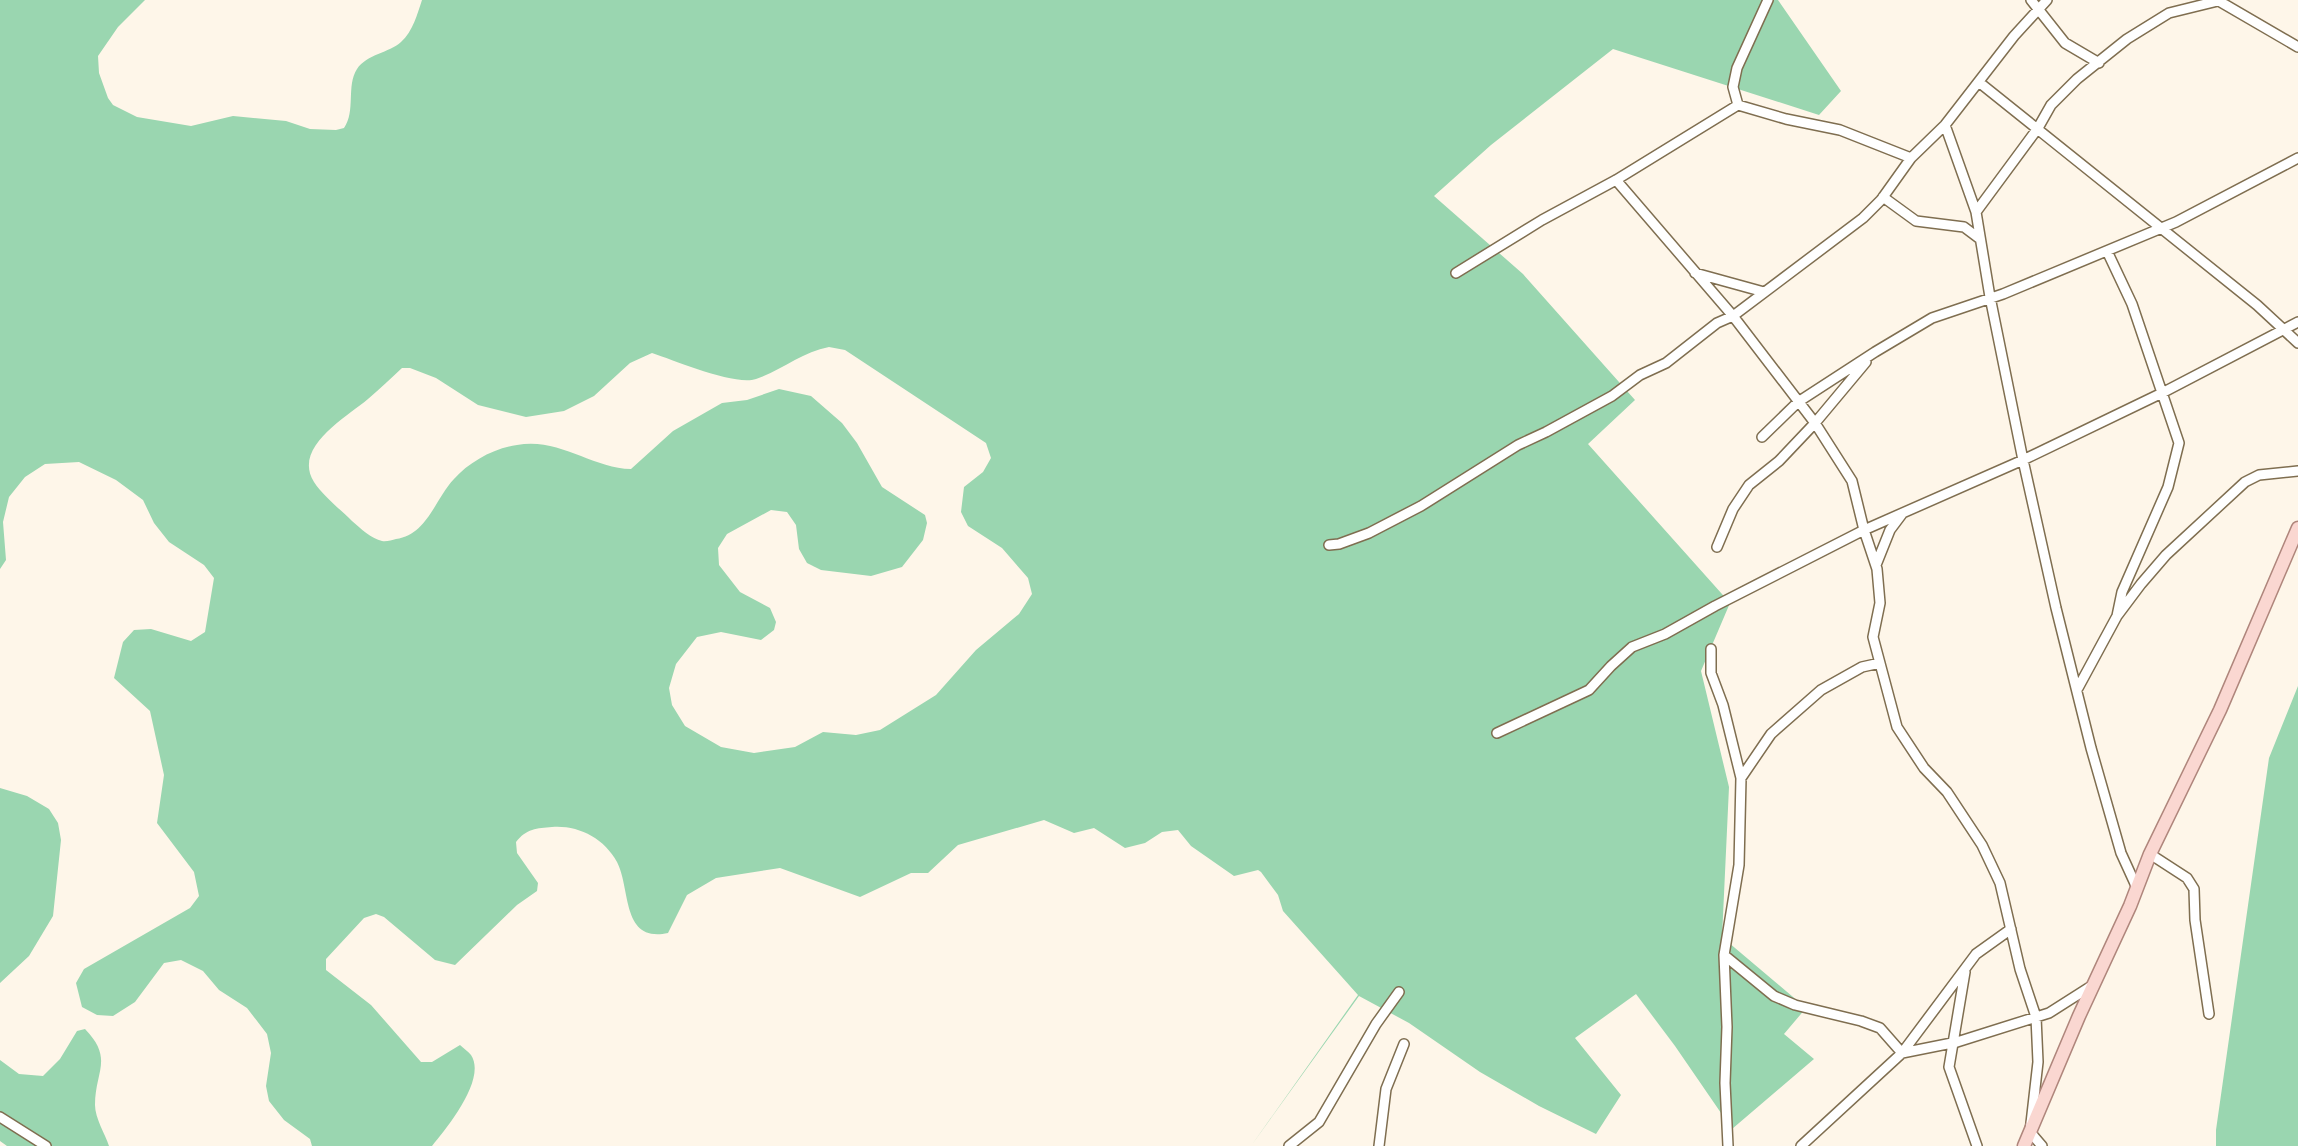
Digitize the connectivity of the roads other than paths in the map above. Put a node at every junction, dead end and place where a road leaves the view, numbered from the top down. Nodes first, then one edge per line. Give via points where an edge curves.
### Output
1 (1768, 0) edge
2 (2031, 0) edge
3 (2047, 0) edge
4 (2221, 1) edge
5 (2039, 9) junction
6 (2298, 46) edge
7 (2099, 63) junction
8 (1980, 82) junction
9 (1738, 105) junction
10 (1945, 125) junction
11 (2038, 128) junction
12 (1911, 158) junction
13 (2298, 158) edge
14 (1616, 180) junction
15 (1883, 196) junction
16 (1976, 212) junction
17 (2160, 228) junction
18 (1980, 239) junction
19 (2107, 251) junction
20 (1456, 273) dead end
21 (1695, 273) junction
22 (1764, 292) junction
23 (1990, 297) junction
24 (1733, 316) junction
25 (2298, 322) edge
26 (2283, 329) junction
27 (2298, 343) edge
28 (1875, 352) junction
29 (2162, 393) junction
30 (1798, 402) junction
31 (1815, 423) junction
32 (1762, 437) dead end
33 (2023, 460) junction
34 (2298, 471) edge
35 (1903, 513) junction
36 (2298, 528) edge
37 (1864, 531) junction
38 (1329, 544) dead end
39 (1717, 547) dead end
40 (1876, 565) junction
41 (2117, 616) junction
42 (1711, 649) dead end
43 (1880, 663) junction
44 (2078, 688) junction
45 (1497, 733) dead end
46 (1741, 778) junction
47 (2150, 854) junction
48 (2137, 888) junction
49 (2011, 929) junction
50 (1724, 956) junction
51 (1966, 969) junction
52 (2095, 984) junction
53 (1399, 992) dead end
54 (2210, 1014) dead end
55 (2036, 1017) junction
56 (1952, 1043) junction
57 (1404, 1044) dead end
58 (1902, 1053) junction
59 (0, 1117) edge
60 (2030, 1132) junction
61 (46, 1146) edge
62 (1288, 1146) edge
63 (1379, 1146) edge
64 (1728, 1146) edge
65 (1801, 1146) edge
66 (1977, 1146) edge
67 (2024, 1146) edge
68 (2042, 1146) edge

1 - 9 street via 1737,68 1733,87
2 - 5 street
3 - 5 street
4 - 6 street
4 - 7 street via 2169,13 2127,39
5 - 7 street via 2066,43
5 - 8 street
7 - 11 street via 2051,105
8 - 10 street
8 - 11 street
9 - 12 street via 1840,130
9 - 14 street
10 - 12 street
10 - 16 street
11 - 16 street
11 - 17 street
12 - 15 street
13 - 17 street
14 - 20 street
14 - 21 street
15 - 18 street via 1916,221 1964,227
15 - 22 street via 1863,218
16 - 18 street
17 - 19 street
17 - 26 street
18 - 23 street
19 - 23 street
19 - 29 street via 2132,304
21 - 22 street
21 - 24 street
22 - 24 street
23 - 28 street via 1932,318
23 - 33 street
24 - 30 street
24 - 38 street via 1716,323 1666,363 1640,375 1612,396 1518,445 1421,506 1369,533
25 - 26 street
26 - 27 street
26 - 29 street
28 - 30 street
28 - 31 street
29 - 33 street
29 - 41 street via 2179,451 2168,487 2121,592
30 - 31 street
30 - 32 street
31 - 37 street via 1852,481
31 - 39 street via 1779,461 1749,485 1733,509
33 - 35 street
33 - 44 street
34 - 41 street via 2259,475 2245,482 2166,555
35 - 37 street
35 - 40 street via 1890,530
36 - 47 main road via 2220,710
37 - 40 street
37 - 45 street via 1665,634 1632,647 1589,690
40 - 43 street via 1881,603 1873,637
41 - 44 street
42 - 46 street via 1711,673
43 - 46 street via 1862,667 1821,690 1771,735
43 - 49 street via 1897,727 1982,845 2000,884
44 - 48 street via 2121,853
46 - 50 street via 1739,866
47 - 48 main road
47 - 54 street via 2187,878 2194,889
48 - 52 main road
49 - 51 street via 1976,954
49 - 55 street
50 - 58 street via 1774,996 1880,1028
50 - 64 street
51 - 56 street
51 - 58 street
52 - 55 street
52 - 60 main road
53 - 62 street via 1319,1122
55 - 56 street
55 - 60 street via 2038,1062
56 - 58 street
56 - 66 street via 1949,1067
57 - 63 street via 1386,1089
58 - 65 street
59 - 61 street
60 - 67 main road
60 - 68 street

